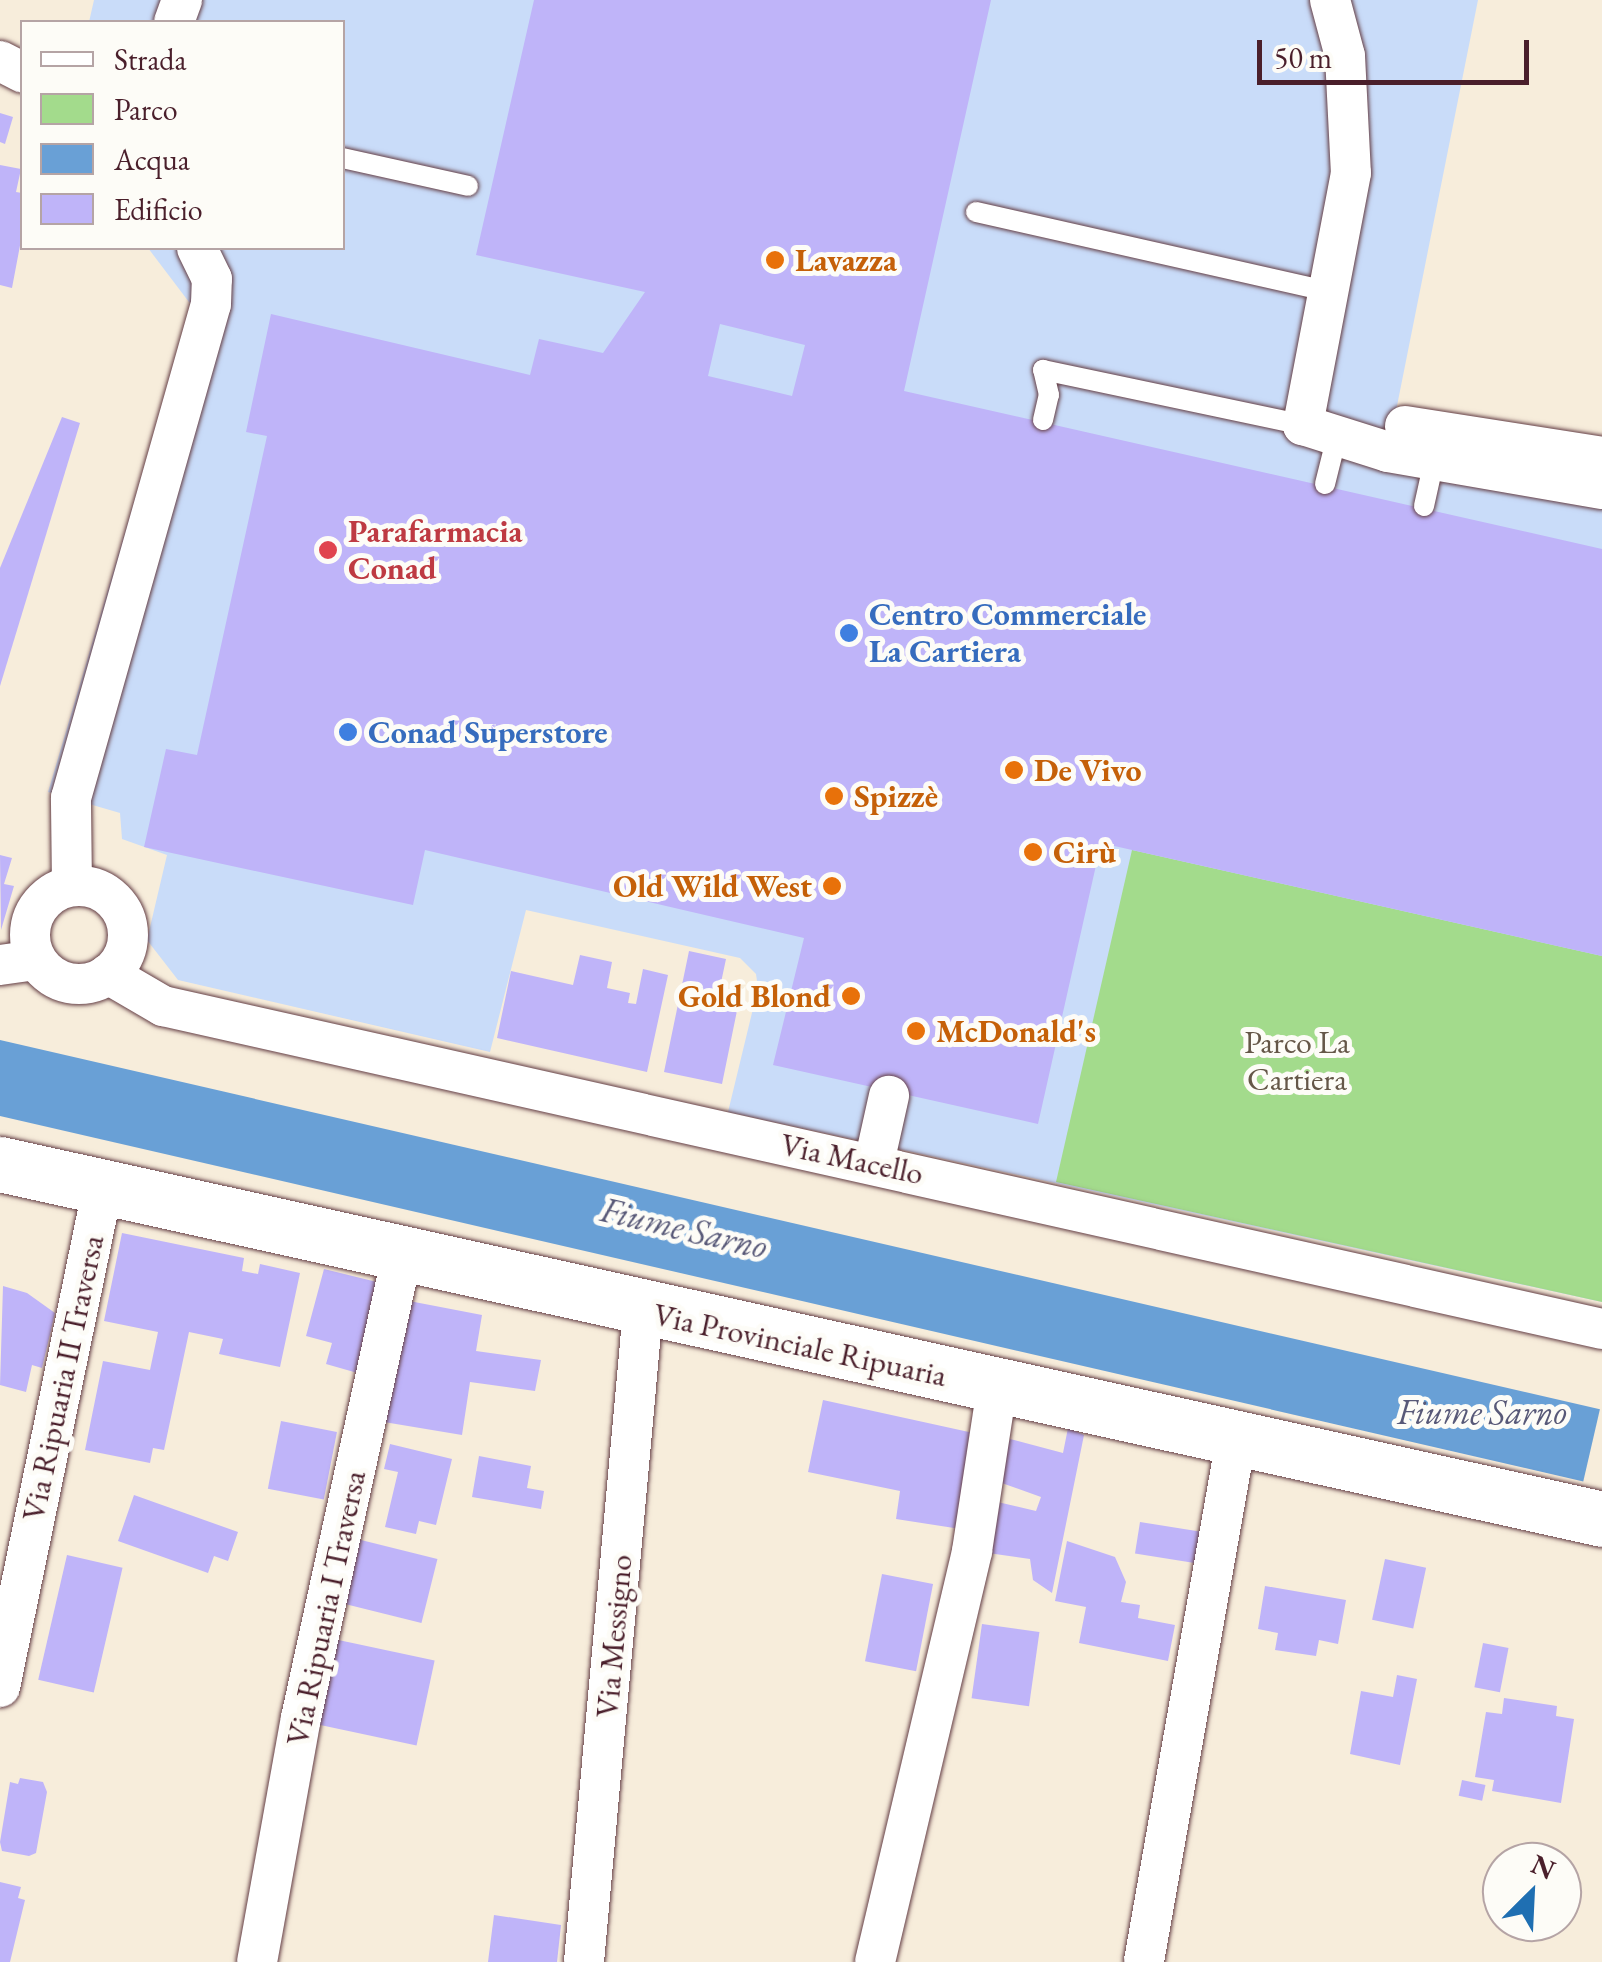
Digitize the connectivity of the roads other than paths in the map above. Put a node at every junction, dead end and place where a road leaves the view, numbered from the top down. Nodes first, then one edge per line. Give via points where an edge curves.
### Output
1 (1330, 0) edge
2 (345, 159) edge
3 (468, 186) dead end
4 (976, 212) dead end
5 (198, 250) edge
6 (1331, 292) junction
7 (1043, 420) dead end
8 (1405, 426) dead end
9 (1320, 430) junction
10 (1602, 456) edge
11 (1434, 461) junction
12 (1325, 484) dead end
13 (1602, 489) edge
14 (1424, 506) dead end
15 (72, 886) junction
16 (18, 962) edge
17 (108, 974) junction
18 (889, 1096) dead end
19 (874, 1162) junction
20 (0, 1164) edge
21 (103, 1186) junction
22 (402, 1255) junction
23 (644, 1310) junction
24 (1602, 1328) edge
25 (996, 1388) junction
26 (1236, 1440) junction
27 (1602, 1519) edge
28 (0, 1687) edge
29 (256, 1962) edge
30 (584, 1962) edge
31 (876, 1962) edge
32 (1144, 1962) edge

1 - 6 street via 1345,56 1351,136 1349,204
2 - 3 lane
4 - 6 lane
5 - 15 street via 212,279 212,304 71,798
6 - 9 street
7 - 9 lane via 1049,395 1042,370
8 - 10 street
9 - 11 street
9 - 12 lane
11 - 13 street
11 - 14 lane
15 - 16 street via 35,913 30,944
15 - 17 street via 103,893 124,916 126,947
16 - 17 street via 61,981 94,982
17 - 19 street, Via Macello via 163,1006
18 - 19 street
19 - 24 street, Via Macello
20 - 21 main road, Via Provinciale Ripuaria
21 - 22 main road, Via Provinciale Ripuaria
21 - 28 street, Via Ripuaria II Traversa
22 - 23 main road, Via Provinciale Ripuaria
22 - 29 street, Via Ripuaria I Traversa via 300,1718
23 - 25 main road, Via Provinciale Ripuaria
23 - 30 street, Via Messigno
25 - 26 main road, Via Provinciale Ripuaria
25 - 31 street via 972,1550
26 - 27 main road, Via Provinciale Ripuaria
26 - 32 street

